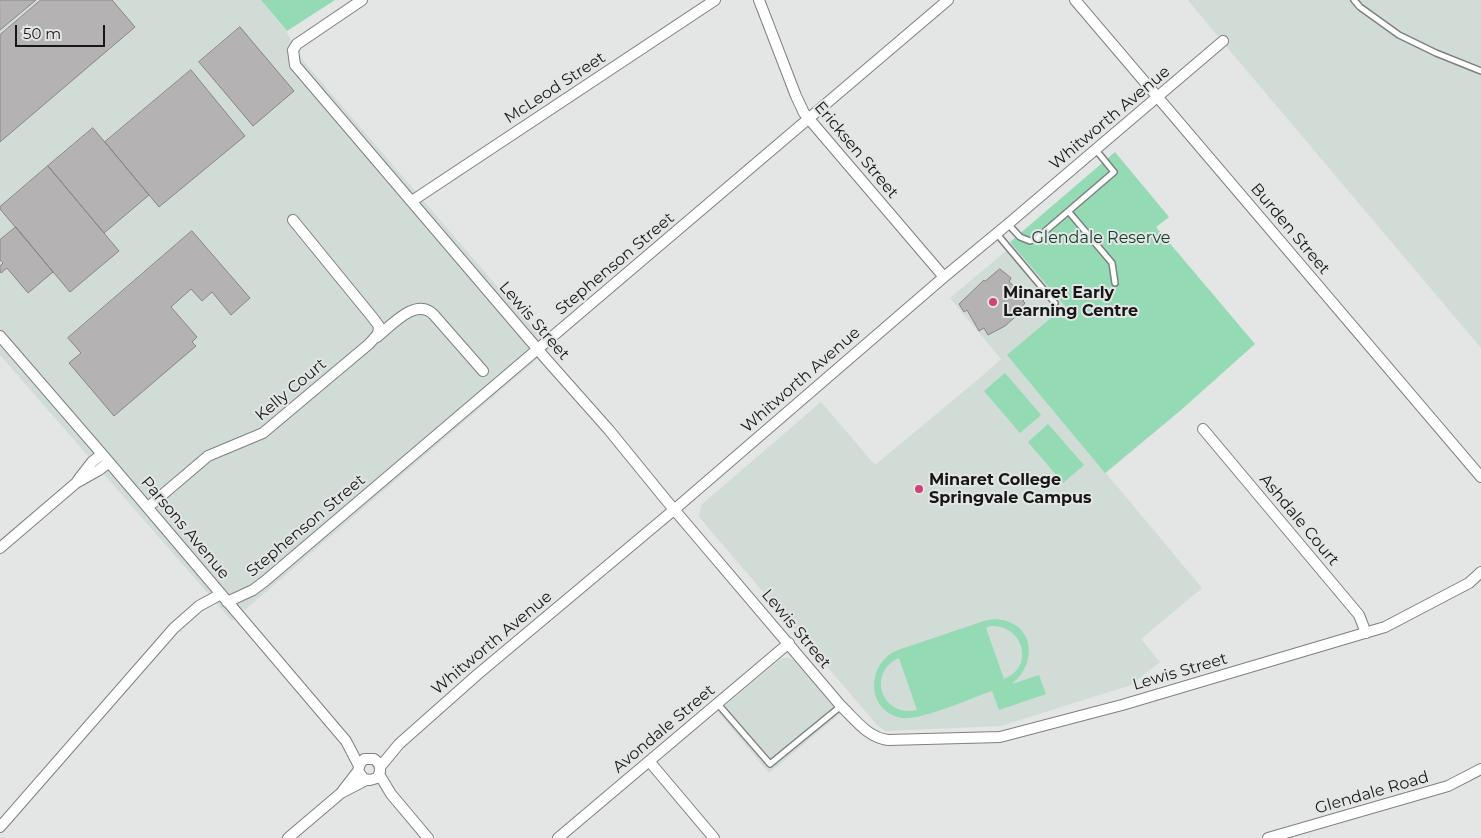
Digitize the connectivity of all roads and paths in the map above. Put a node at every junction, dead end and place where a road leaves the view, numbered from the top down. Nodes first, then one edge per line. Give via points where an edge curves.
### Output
1 (362, 0) edge
2 (715, 0) edge
3 (759, 0) edge
4 (948, 0) edge
5 (1075, 0) edge
6 (1354, 0) edge
7 (1223, 41) dead end
8 (1481, 70) edge
9 (1158, 97) junction
10 (809, 119) junction
11 (1096, 150) junction
12 (412, 201) junction
13 (1070, 212) junction
14 (293, 220) dead end
15 (1008, 224) junction
16 (996, 233) junction
17 (944, 277) junction
18 (1115, 283) dead end
19 (1055, 303) dead end
20 (0, 336) edge
21 (375, 338) junction
22 (538, 349) junction
23 (482, 371) dead end
24 (1203, 429) dead end
25 (102, 454) junction
26 (109, 462) junction
27 (1481, 477) edge
28 (76, 483) junction
29 (148, 507) junction
30 (675, 509) junction
31 (0, 548) edge
32 (1481, 572) edge
33 (224, 598) junction
34 (1366, 633) junction
35 (789, 643) junction
36 (717, 703) junction
37 (842, 706) junction
38 (346, 741) junction
39 (399, 744) junction
40 (370, 758) junction
41 (649, 761) junction
42 (359, 768) junction
43 (1481, 769) edge
44 (380, 770) junction
45 (367, 780) junction
46 (341, 793) junction
47 (391, 794) junction
48 (0, 827) edge
49 (288, 838) edge
50 (428, 838) edge
51 (558, 838) edge
52 (714, 838) edge
53 (1268, 838) edge

1 - 12 street, Lewis Street via 294,47 293,60
2 - 12 street, McLeod Street
3 - 10 street, Ericksen Street via 796,96
4 - 10 street, Stephenson Street
5 - 9 street, Burden Street
6 - 8 lane via 1399,35
7 - 9 street, Whitworth Avenue
9 - 11 street, Whitworth Avenue
9 - 27 street, Burden Street
10 - 17 street, Ericksen Street
10 - 22 street, Stephenson Street
11 - 13 lane via 1114,172
11 - 15 street, Whitworth Avenue
12 - 22 street, Lewis Street
13 - 15 lane via 1030,241 1020,237
13 - 18 lane via 1112,263
14 - 21 street via 379,326
15 - 16 street, Whitworth Avenue
16 - 17 street, Whitworth Avenue
16 - 19 lane
17 - 30 street, Whitworth Avenue
20 - 25 street, Parsons Avenue
21 - 23 street, Kelly Court via 408,312 424,308 434,315
21 - 29 street, Kelly Court via 263,433 208,456
22 - 30 street, Lewis Street
22 - 33 street, Stephenson Street via 266,581 253,590
24 - 34 street, Ashdale Court via 1359,615
25 - 26 street, Parsons Avenue
25 - 28 street
26 - 28 street
26 - 29 street, Parsons Avenue
28 - 31 street
29 - 33 street, Parsons Avenue
30 - 35 street, Lewis Street
30 - 39 street, Whitworth Avenue
32 - 34 street, Lewis Street via 1469,583 1386,627
33 - 38 street, Parsons Avenue
33 - 48 street, Stephenson Street via 199,606 174,628
34 - 37 street, Lewis Street via 1000,738 876,738
35 - 36 street, Avondale Street
35 - 37 street, Lewis Street
36 - 37 lane via 770,764
36 - 41 street, Avondale Street
38 - 40 street, Parsons Avenue
38 - 42 street, Parsons Avenue
39 - 40 street, Whitworth Avenue
39 - 44 street, Whitworth Avenue
40 - 42 street via 362,761
40 - 44 street via 377,761
41 - 51 street, Avondale Street
41 - 52 street
42 - 45 street via 361,777
42 - 46 street
43 - 53 street, Glendale Road via 1448,786
44 - 45 street via 377,778
44 - 47 street
45 - 46 street
45 - 47 street
46 - 49 street
47 - 50 street

